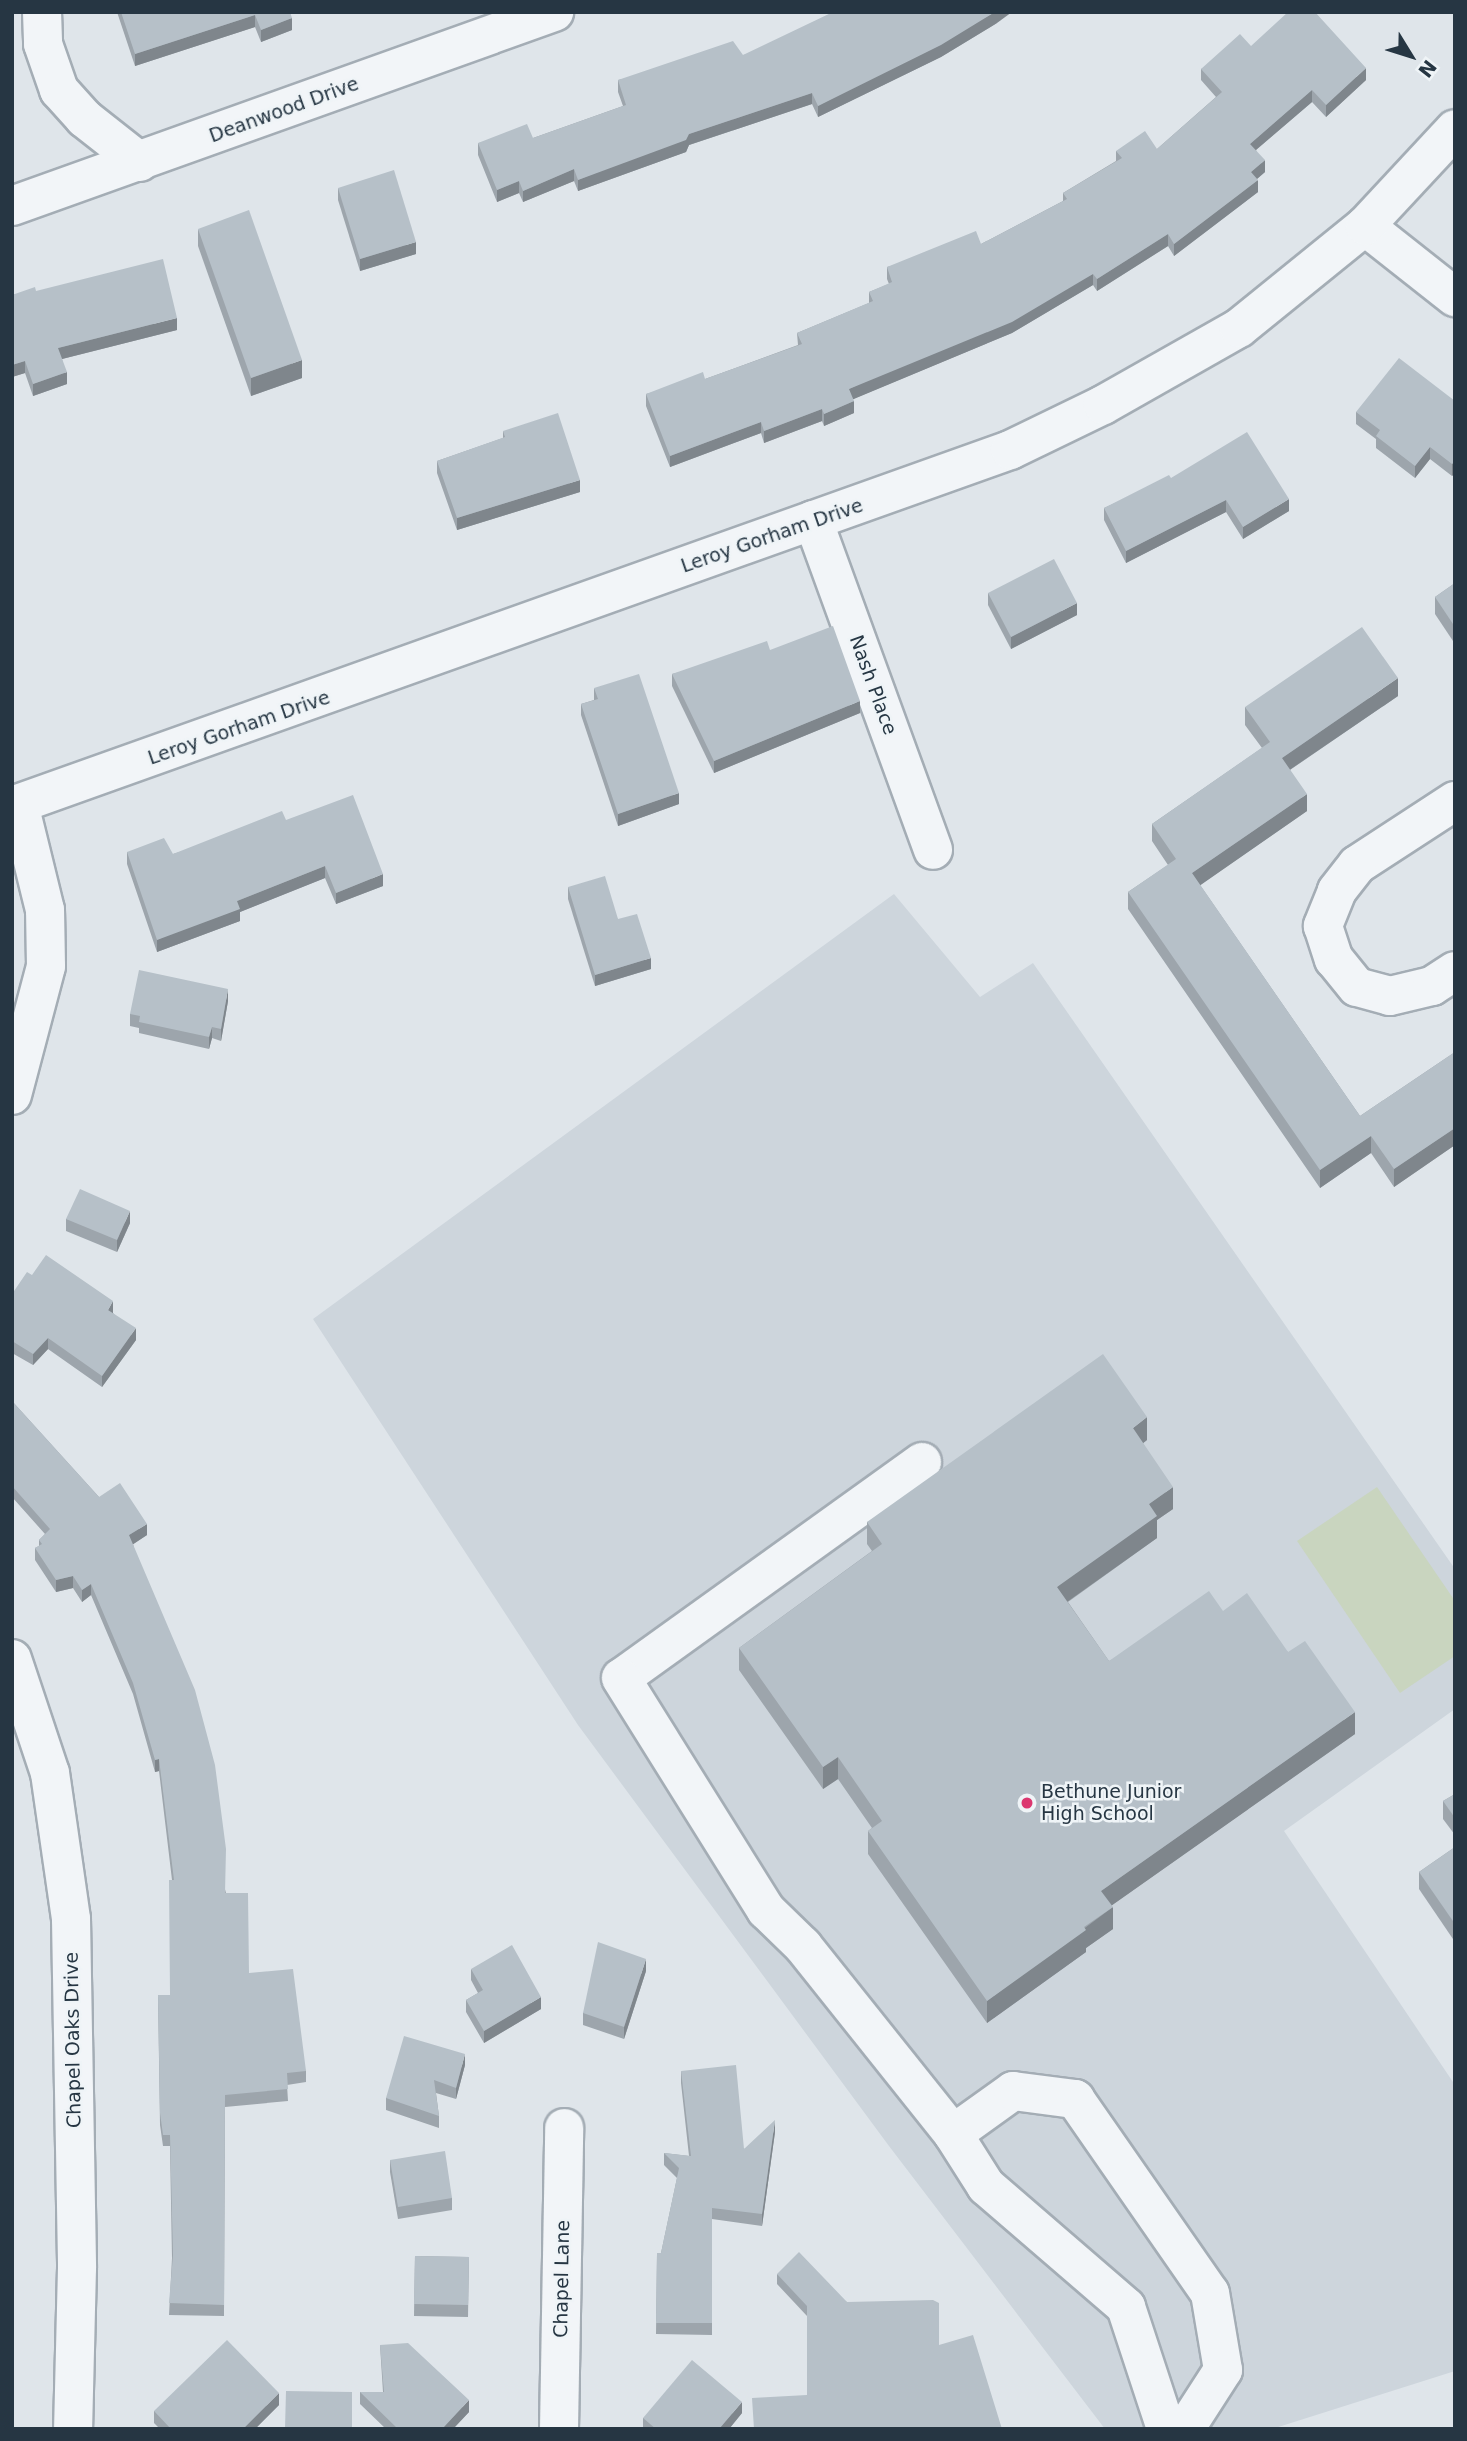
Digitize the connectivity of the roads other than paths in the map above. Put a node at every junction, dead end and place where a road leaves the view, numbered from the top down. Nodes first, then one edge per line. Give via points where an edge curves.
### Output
1 (42, 12) edge
2 (554, 12) edge
3 (1455, 129) edge
4 (140, 162) junction
5 (12, 206) edge
6 (1365, 226) junction
7 (1455, 297) edge
8 (813, 520) junction
9 (1455, 801) edge
10 (15, 805) edge
11 (933, 850) dead end
12 (1455, 971) edge
13 (12, 1095) edge
14 (922, 1462) dead end
15 (12, 1659) edge
16 (564, 2128) dead end
17 (953, 2134) junction
18 (74, 2429) edge
19 (559, 2429) edge
20 (1166, 2429) edge
21 (1185, 2429) edge

1 - 4 street via 43,44 59,90 84,118
2 - 4 street, Deanwood Drive
3 - 6 street, Leroy Gorham Drive
4 - 5 street, Deanwood Drive
6 - 7 street
6 - 8 street, Leroy Gorham Drive via 1239,328 1104,405 1010,450
8 - 10 street, Leroy Gorham Drive
8 - 11 street, Nash Place
9 - 12 street via 1357,865 1336,891 1323,926 1334,959 1357,987 1390,996 1432,986
10 - 13 street via 46,910 46,966
14 - 17 street via 621,1678 766,1910 803,1946
15 - 18 street, Chapel Oaks Drive via 50,1773 71,1919 77,2268
16 - 19 street, Chapel Lane
17 - 20 street via 986,2186 1126,2306
17 - 21 street via 1013,2091 1076,2099 1210,2293 1223,2370

